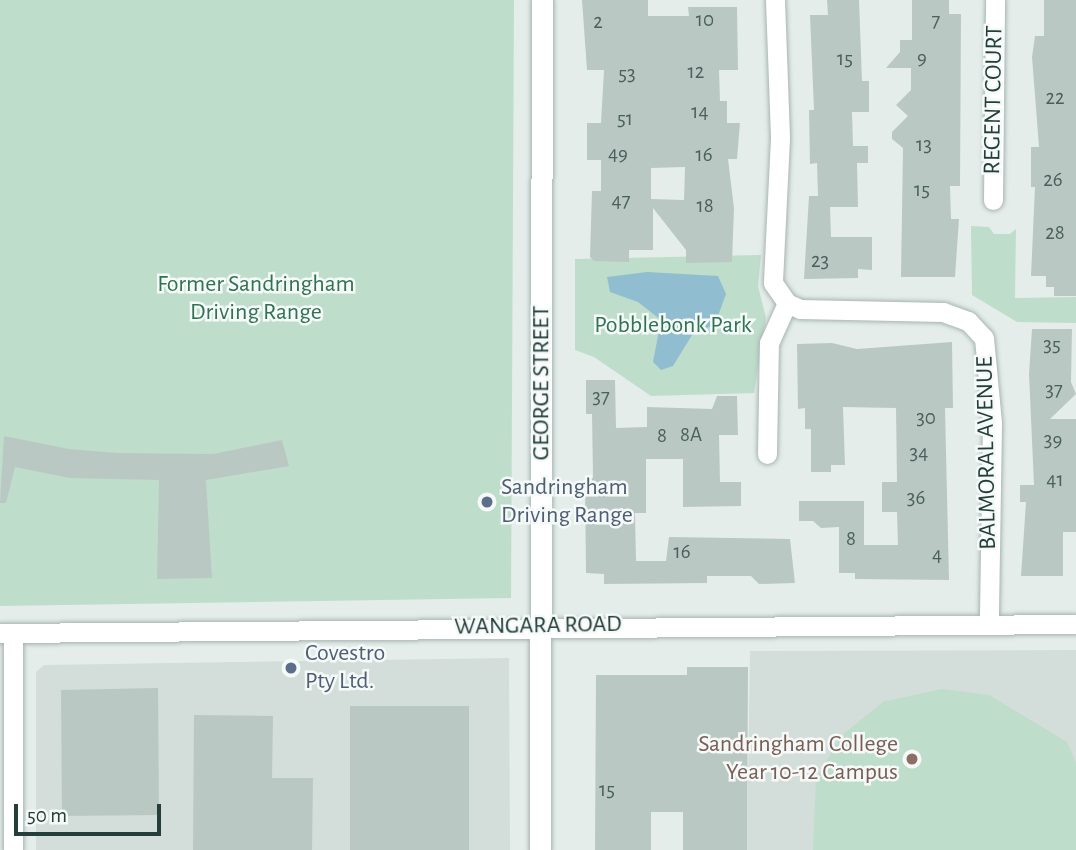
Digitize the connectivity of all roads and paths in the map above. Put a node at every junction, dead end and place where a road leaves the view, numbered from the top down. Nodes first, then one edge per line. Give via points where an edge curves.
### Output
1 (542, 0) edge
2 (775, 0) edge
3 (995, 0) edge
4 (993, 200) dead end
5 (787, 303) junction
6 (766, 454) dead end
7 (989, 624) junction
8 (1076, 624) edge
9 (540, 625) junction
10 (6, 633) edge
11 (13, 850) edge
12 (540, 850) edge

1 - 9 street, GEORGE STREET
2 - 5 street via 779,174 770,267 773,284
3 - 4 street, REGENT COURT
5 - 6 street via 769,343
5 - 7 street, BALMORAL AVENUE via 813,312 953,314 977,327 984,338 992,423
7 - 8 street, WANGARA ROAD
7 - 9 street, WANGARA ROAD
9 - 10 street, WANGARA ROAD
9 - 12 street, GEORGE STREET
10 - 11 street

